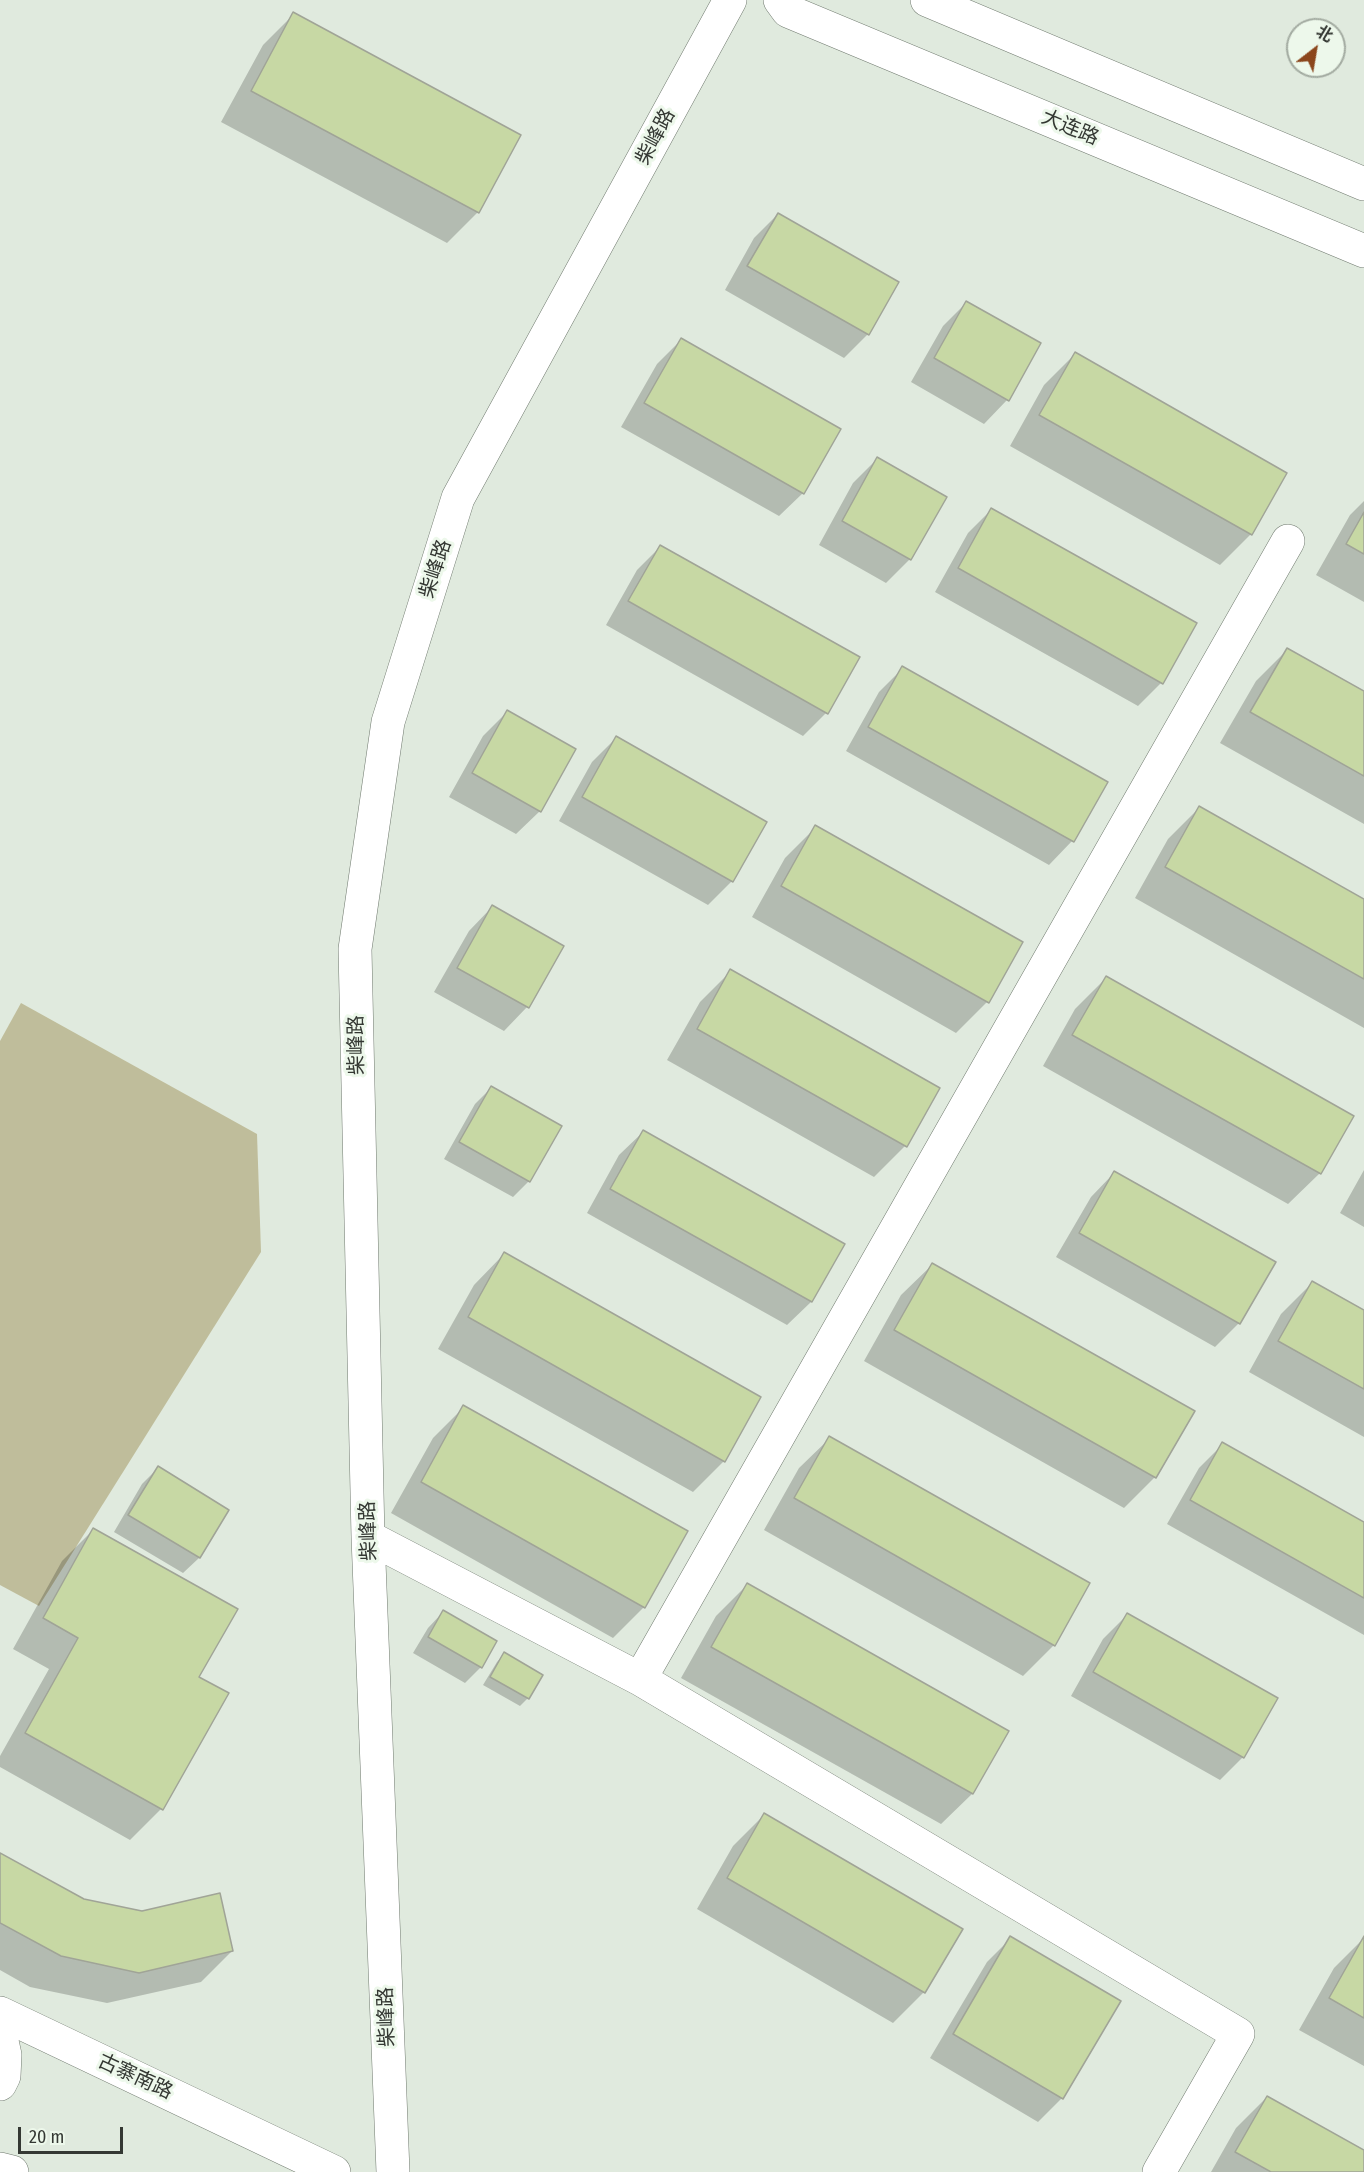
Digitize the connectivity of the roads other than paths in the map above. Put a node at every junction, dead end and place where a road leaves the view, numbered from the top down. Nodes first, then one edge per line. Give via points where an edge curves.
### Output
1 (730, 0) edge
2 (780, 0) edge
3 (927, 0) edge
4 (1364, 184) edge
5 (1364, 251) edge
6 (1288, 541) dead end
7 (369, 1537) junction
8 (640, 1679) junction
9 (0, 2013) edge
10 (0, 2032) edge
11 (0, 2084) edge
12 (0, 2169) edge
13 (12, 2172) edge
14 (334, 2172) edge
15 (393, 2172) edge
16 (1159, 2172) edge

1 - 7 street, 柴峰路 via 458,498 388,722 355,949
2 - 5 street, 大连路 via 788,11
3 - 4 street
6 - 8 street
7 - 8 street
7 - 15 street, 柴峰路
8 - 16 street via 1238,2034
9 - 14 street, 古寨南路
10 - 11 street via 5,2055
12 - 13 street

